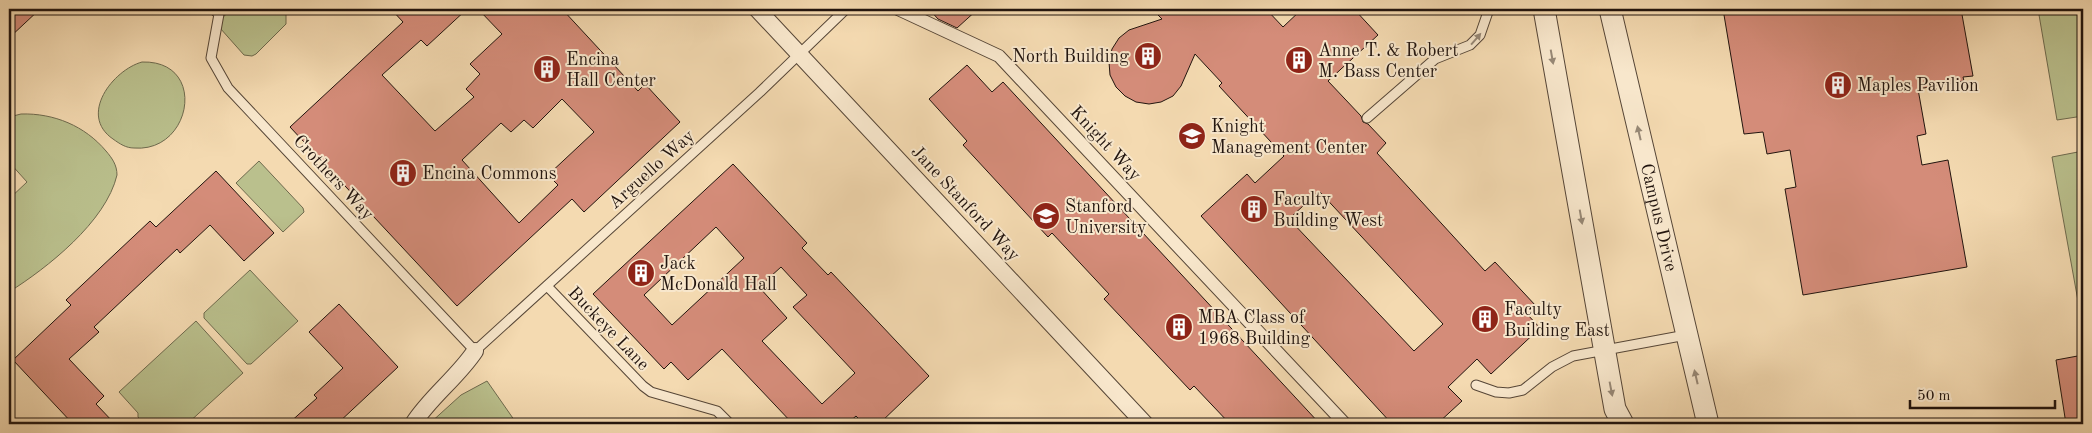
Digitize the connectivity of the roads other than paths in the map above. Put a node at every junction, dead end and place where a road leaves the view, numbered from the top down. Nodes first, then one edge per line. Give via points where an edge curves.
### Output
1 (213, 9) edge
2 (757, 9) edge
3 (846, 9) edge
4 (898, 9) edge
5 (1489, 9) edge
6 (1544, 9) edge
7 (1610, 9) edge
8 (800, 55) junction
9 (1367, 118) dead end
10 (547, 286) junction
11 (1686, 335) junction
12 (475, 351) junction
13 (1604, 351) junction
14 (1476, 385) dead end
15 (413, 424) edge
16 (730, 424) edge
17 (1145, 424) edge
18 (1345, 424) edge
19 (1623, 424) edge
20 (1708, 424) edge

1 - 12 lane, Crothers Way via 219,14 211,58 228,88
2 - 8 street, Jane Stanford Way
3 - 8 lane, Arguello Way
4 - 18 street, Knight Way via 999,56
9 -> 5 lane via 1435,59 1470,45 1480,35
6 -> 13 street
11 -> 7 street, Campus Drive
8 - 10 lane, Arguello Way
8 - 17 street, Jane Stanford Way
10 - 12 lane, Arguello Way
10 - 16 lane, Buckeye Lane via 642,386 718,411
11 - 13 lane
20 -> 11 street, Campus Drive
12 - 15 street
13 - 14 lane via 1573,356 1524,390 1496,392
13 -> 19 street via 1615,410

